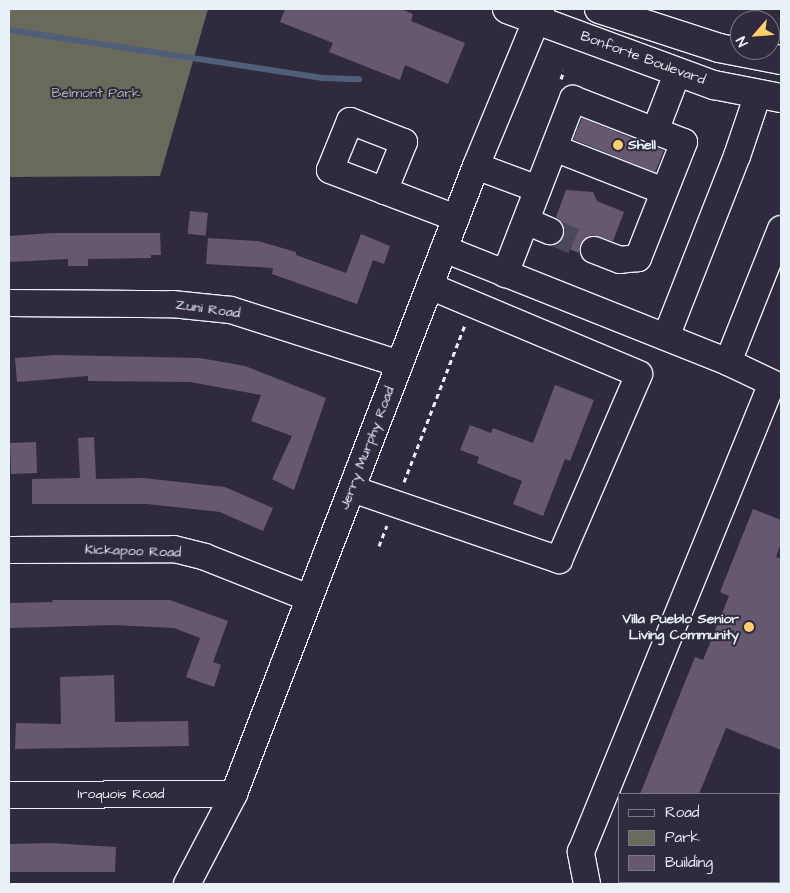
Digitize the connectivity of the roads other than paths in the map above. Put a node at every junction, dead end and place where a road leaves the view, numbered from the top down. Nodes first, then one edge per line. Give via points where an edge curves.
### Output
1 (507, 9) edge
2 (599, 9) edge
3 (538, 14) edge
4 (781, 60) edge
5 (678, 71) junction
6 (770, 96) edge
7 (655, 130) junction
8 (554, 148) junction
9 (476, 166) junction
10 (538, 189) junction
11 (384, 191) dead end
12 (664, 191) junction
13 (456, 218) junction
14 (526, 221) junction
15 (781, 230) edge
16 (550, 231) tunnel mouth
17 (444, 249) junction
18 (594, 250) tunnel mouth
19 (505, 274) junction
20 (430, 286) junction
21 (9, 303) edge
22 (666, 337) junction
23 (728, 362) junction
24 (400, 364) junction
25 (352, 489) junction
26 (9, 550) edge
27 (309, 598) junction
28 (234, 794) junction
29 (9, 795) edge
30 (187, 884) edge
31 (587, 884) edge

1 - 3 main road, Bonforte Boulevard
2 - 4 main road via 720,48
3 - 5 main road, Bonforte Boulevard
3 - 9 street, Jerry Murphy Road
5 - 6 main road, Bonforte Boulevard via 714,85
5 - 7 street
6 - 22 street via 737,156
7 - 8 street via 573,99
7 - 12 street via 684,142
8 - 10 street
8 - 12 street
9 - 10 street
9 - 13 street, Jerry Murphy Road
10 - 14 street
11 - 13 street
12 - 18 street via 638,258 620,260
13 - 17 street, Jerry Murphy Road
14 - 16 street
14 - 19 street
15 - 23 street
17 - 19 street
17 - 20 street, Jerry Murphy Road
19 - 22 street
20 - 24 street, Jerry Murphy Road
20 - 25 street via 638,374 559,560
21 - 24 street, Zuni Road via 172,304 231,310
22 - 23 street
23 - 31 street via 772,383 581,852
24 - 25 street, Jerry Murphy Road
25 - 27 street, Jerry Murphy Road
26 - 27 street, Kickapoo Road via 174,550 205,557
27 - 28 street, Jerry Murphy Road
28 - 29 street, Iroquois Road
28 - 30 street, Jerry Murphy Road

